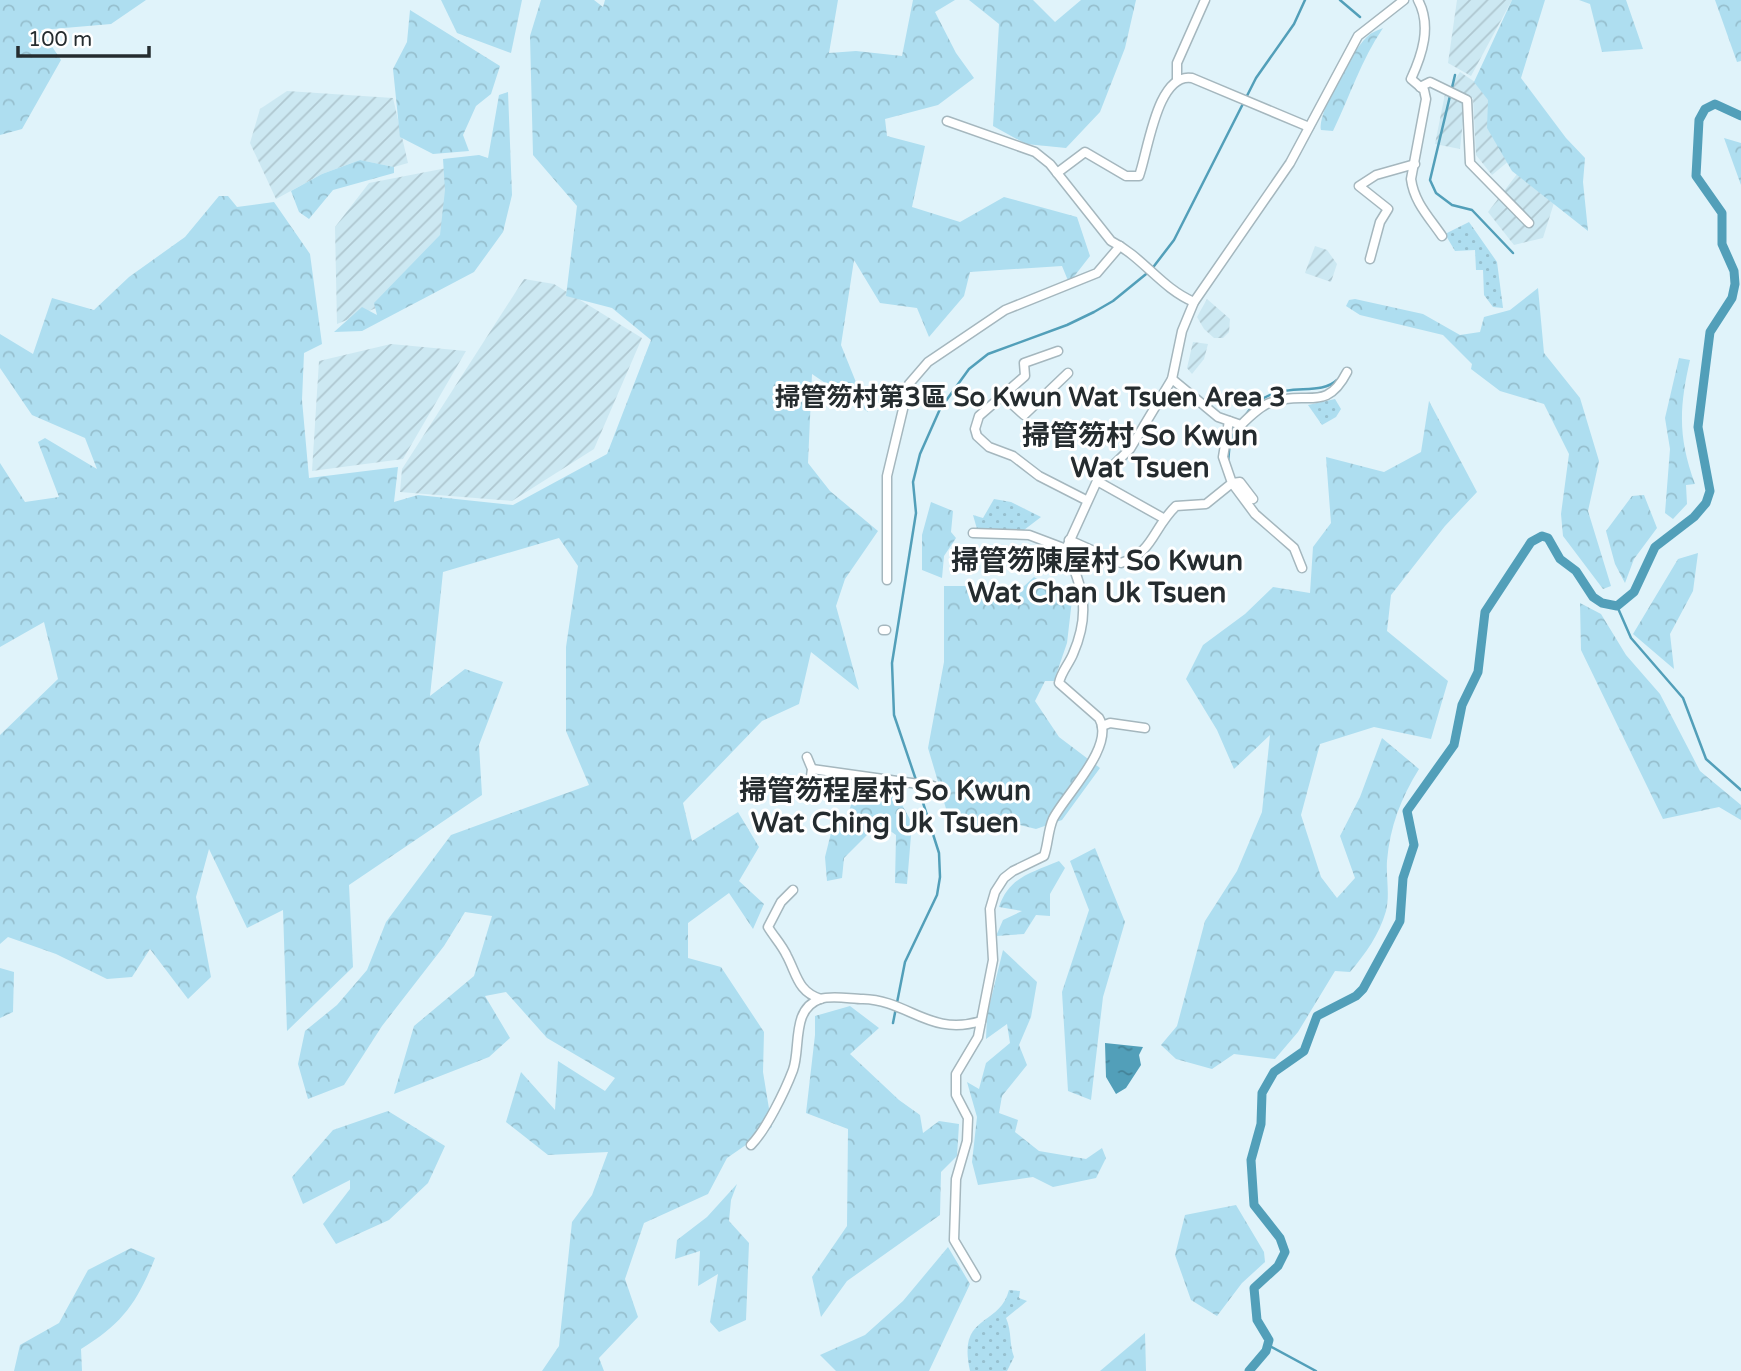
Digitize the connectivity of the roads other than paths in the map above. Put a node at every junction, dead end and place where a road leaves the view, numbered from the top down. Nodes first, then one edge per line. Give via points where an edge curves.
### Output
1 (1205, 0) edge
2 (1404, 0) edge
3 (1418, 0) edge
4 (1177, 80) junction
5 (1420, 87) junction
6 (947, 121) dead end
7 (1309, 127) junction
8 (1415, 164) junction
9 (1057, 173) junction
10 (1529, 223) dead end
11 (1442, 236) dead end
12 (1120, 246) junction
13 (1370, 259) dead end
14 (1194, 302) junction
15 (1058, 351) dead end
16 (1347, 372) dead end
17 (1068, 373) dead end
18 (1172, 379) junction
19 (1003, 396) junction
20 (1236, 423) junction
21 (1097, 481) junction
22 (1235, 483) junction
23 (1253, 499) dead end
24 (1086, 500) junction
25 (1163, 518) junction
26 (973, 533) dead end
27 (1069, 540) junction
28 (1066, 549) junction
29 (1301, 568) dead end
30 (887, 580) dead end
31 (1102, 726) junction
32 (1145, 728) dead end
33 (807, 757) dead end
34 (812, 769) junction
35 (929, 785) dead end
36 (809, 790) dead end
37 (793, 890) dead end
38 (821, 999) junction
39 (981, 1021) junction
40 (751, 1145) dead end
41 (976, 1277) dead end

1 - 4 street via 1177,63
2 - 7 street via 1358,36
3 - 5 street via 1425,16 1424,38 1410,79
4 - 7 street via 1192,78
4 - 9 street via 1162,100 1138,177 1127,176 1085,152
5 - 8 street via 1426,105
5 - 10 street via 1430,82 1468,102 1469,162
6 - 9 street via 1035,152
7 - 14 street via 1290,163
8 - 11 street via 1413,191
8 - 13 street via 1376,174 1359,187 1388,209
9 - 12 street via 1111,241
12 - 14 street via 1179,296
12 - 30 street via 1097,273 1005,310 929,362 909,384 887,476
14 - 18 street via 1182,331
15 - 19 street via 1023,360 1025,376
16 - 20 street via 1336,391 1318,398 1271,402
17 - 19 street via 1024,415
18 - 20 street via 1219,417
18 - 21 street via 1130,449
19 - 24 street via 979,416 977,436
20 - 22 street via 1223,457
21 - 24 street
21 - 25 street
22 - 23 street
22 - 25 street via 1206,504 1179,505
22 - 29 street via 1255,514 1294,548
24 - 27 street
25 - 27 street via 1142,554 1121,564
26 - 28 street via 1029,535
27 - 28 street
28 - 31 street via 1082,584 1085,609 1073,656 1059,683 1099,718
31 - 32 street
31 - 39 street via 1094,758 1052,821 1044,856 1004,877 995,892 990,909 993,960
33 - 34 street
34 - 35 street
34 - 36 street
37 - 38 street via 780,902 768,927 786,952 799,986
38 - 39 street via 886,1001 939,1024
38 - 40 street via 806,1009 794,1069
39 - 41 street via 978,1037 956,1073 955,1087 968,1118 956,1179 954,1241

